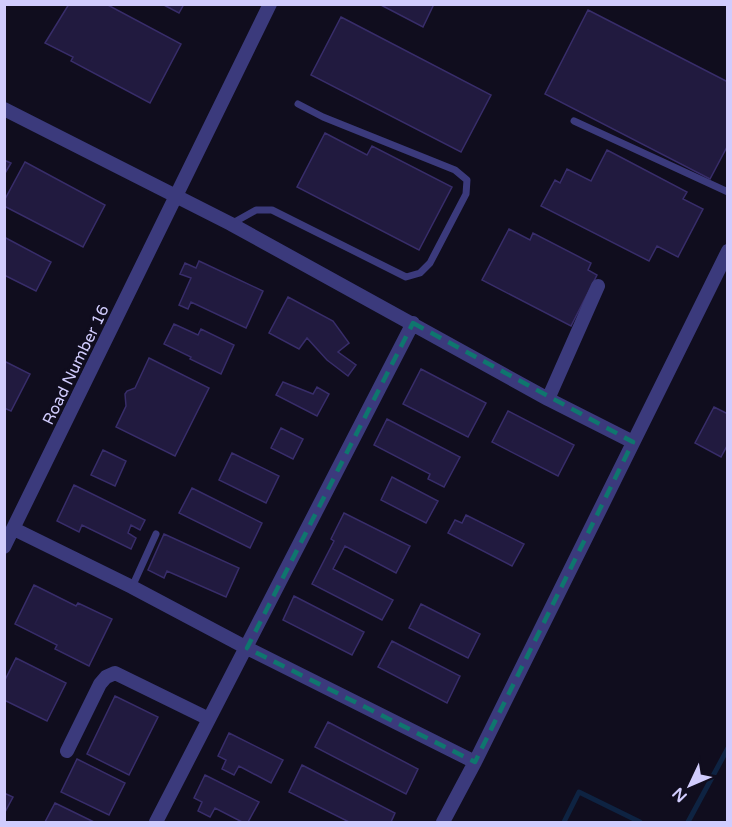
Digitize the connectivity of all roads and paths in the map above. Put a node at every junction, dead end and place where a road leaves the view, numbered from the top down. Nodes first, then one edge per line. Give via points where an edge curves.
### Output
1 (270, 4) edge
2 (298, 104) dead end
3 (4, 109) edge
4 (574, 121) dead end
5 (728, 192) edge
6 (177, 196) junction
7 (231, 224) junction
8 (728, 251) edge
9 (598, 286) dead end
10 (413, 323) junction
11 (548, 399) junction
12 (633, 442) junction
13 (14, 529) junction
14 (156, 534) dead end
15 (4, 547) edge
16 (132, 587) junction
17 (247, 648) junction
18 (209, 719) junction
19 (67, 751) dead end
20 (475, 762) junction
21 (156, 822) edge
22 (443, 822) edge

1 - 6 street, Road Number 16
2 - 7 lane via 455,170 467,180 466,194 430,263 420,273 406,277 272,210 256,210
3 - 6 street
4 - 5 lane
6 - 7 street
6 - 13 street, Road Number 16
7 - 10 street
8 - 12 street
9 - 11 street
10 - 11 street
10 - 17 street
11 - 12 street
12 - 20 street
13 - 15 street, Road Number 16
13 - 16 street
14 - 16 lane
16 - 17 street
17 - 18 street
17 - 20 street
18 - 19 street via 115,673 100,684
18 - 21 street
20 - 22 street

